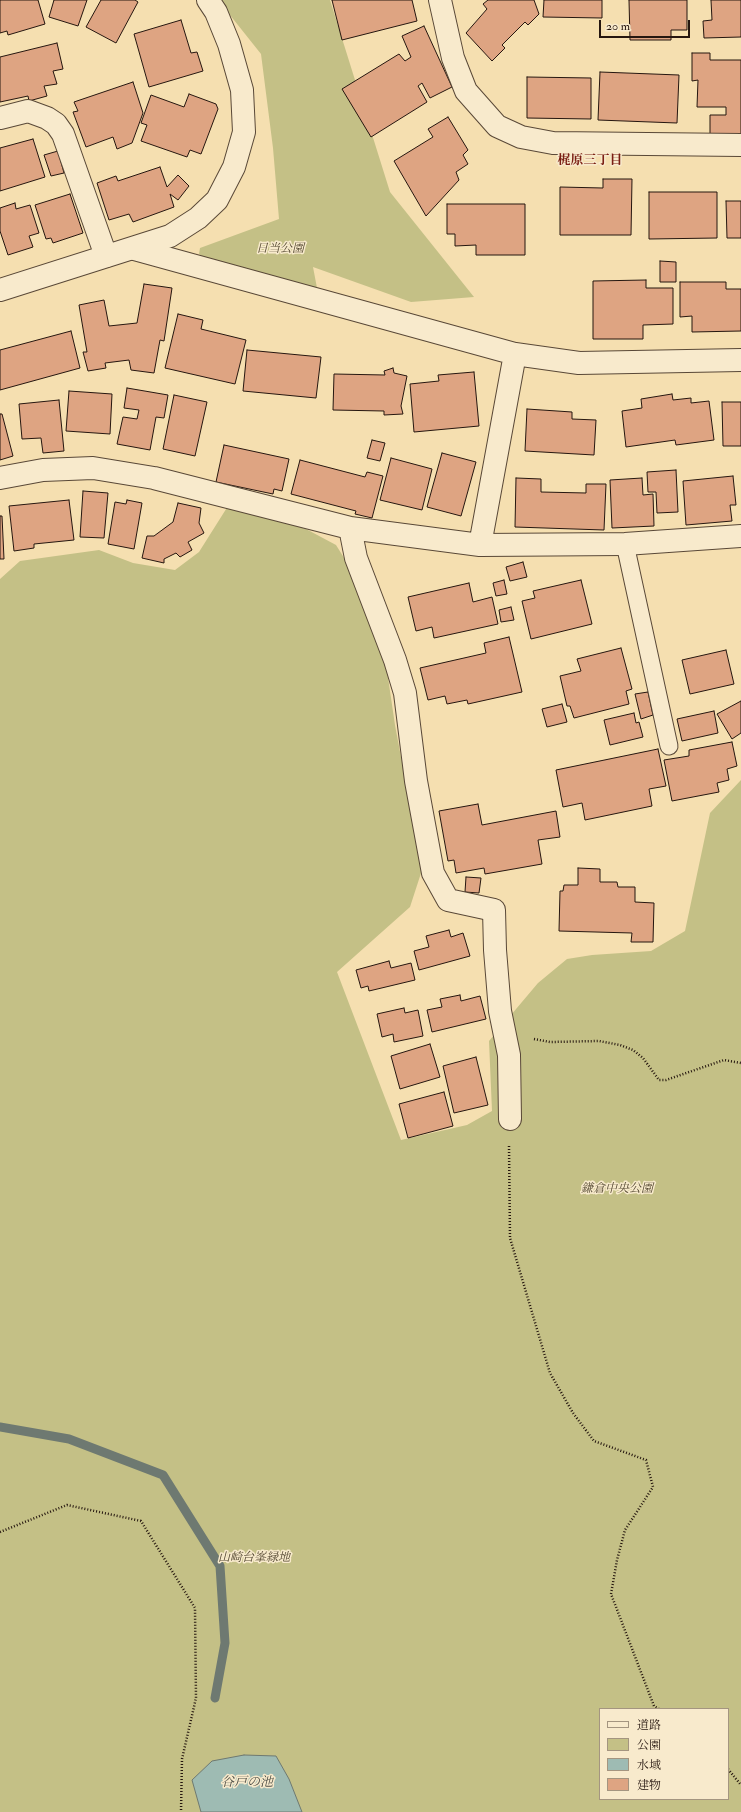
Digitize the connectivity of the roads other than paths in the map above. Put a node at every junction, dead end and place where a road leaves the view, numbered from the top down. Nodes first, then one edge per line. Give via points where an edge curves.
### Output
1 (208, 0) edge
2 (440, 0) edge
3 (0, 118) edge
4 (741, 145) edge
5 (134, 249) junction
6 (106, 256) junction
7 (0, 290) edge
8 (515, 354) junction
9 (741, 360) edge
10 (0, 478) edge
11 (350, 528) junction
12 (741, 536) edge
13 (625, 544) junction
14 (480, 545) junction
15 (669, 746) dead end
16 (510, 1119) road end

1 - 5 street via 216,12 229,44 242,90 244,132 234,166 217,200 198,218 170,236
2 - 4 street via 453,58 466,91 497,126 521,137 553,143
3 - 6 street via 28,111 56,124 63,134
5 - 6 street
5 - 8 street
6 - 7 street
8 - 9 street via 579,363
8 - 14 street
10 - 11 street via 43,470 93,468 154,478
11 - 14 street
11 - 16 street via 356,558 395,660 404,693 416,781 433,873 448,900 494,910 500,1011 508,1055
12 - 13 street
13 - 14 street
13 - 15 lane

